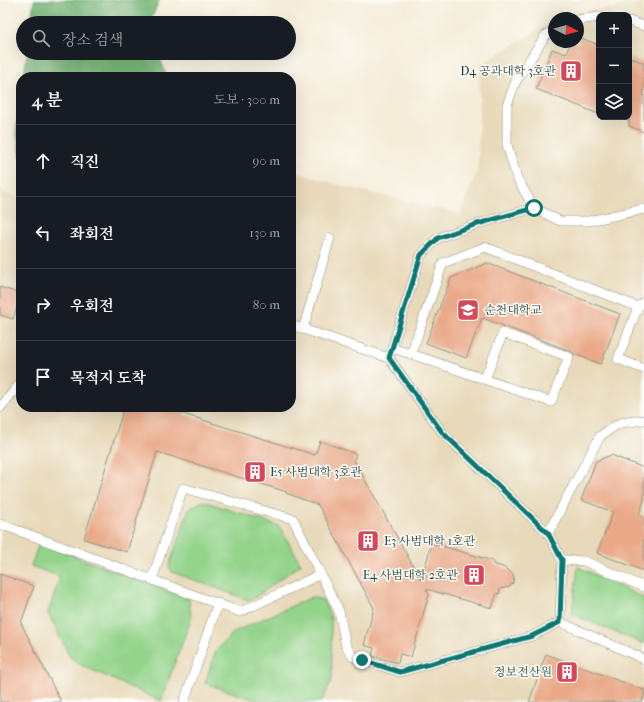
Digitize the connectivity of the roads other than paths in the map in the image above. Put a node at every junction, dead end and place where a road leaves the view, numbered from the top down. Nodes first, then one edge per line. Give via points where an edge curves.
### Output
1 (596, 18) edge
2 (584, 19) edge
3 (632, 22) edge
4 (644, 26) edge
5 (548, 34) edge
6 (534, 208) junction
7 (644, 209) edge
8 (330, 238) dead end
9 (641, 305) edge
10 (296, 327) edge
11 (303, 329) junction
12 (392, 348) junction
13 (411, 354) junction
14 (389, 358) junction
15 (644, 369) edge
16 (485, 380) junction
17 (16, 388) edge
18 (0, 408) edge
19 (644, 420) edge
20 (0, 524) edge
21 (548, 533) junction
22 (562, 560) junction
23 (321, 574) junction
24 (152, 579) junction
25 (644, 587) edge
26 (218, 603) junction
27 (560, 622) junction
28 (644, 659) edge
29 (184, 702) edge

1 - 2 lane
3 - 4 lane
5 - 6 lane via 516,81 508,105 507,145 518,178
6 - 7 lane via 567,221 589,221
6 - 12 lane via 438,238 421,255
8 - 11 lane
9 - 13 lane via 485,247 443,263
9 - 15 lane via 618,359
10 - 11 lane
11 - 14 lane
12 - 13 lane
12 - 14 lane
13 - 16 lane
14 - 21 lane via 442,432
16 - 16 lane via 551,402 569,357 503,333
17 - 18 lane
19 - 21 lane via 620,423 600,436
20 - 24 lane
21 - 22 lane
22 - 25 lane via 584,561
22 - 27 lane
23 - 24 lane via 293,518 183,488
23 - 26 lane via 240,612
23 - 27 lane via 339,611 346,646 353,657 400,672 532,636
24 - 26 lane
26 - 29 lane
27 - 28 lane

